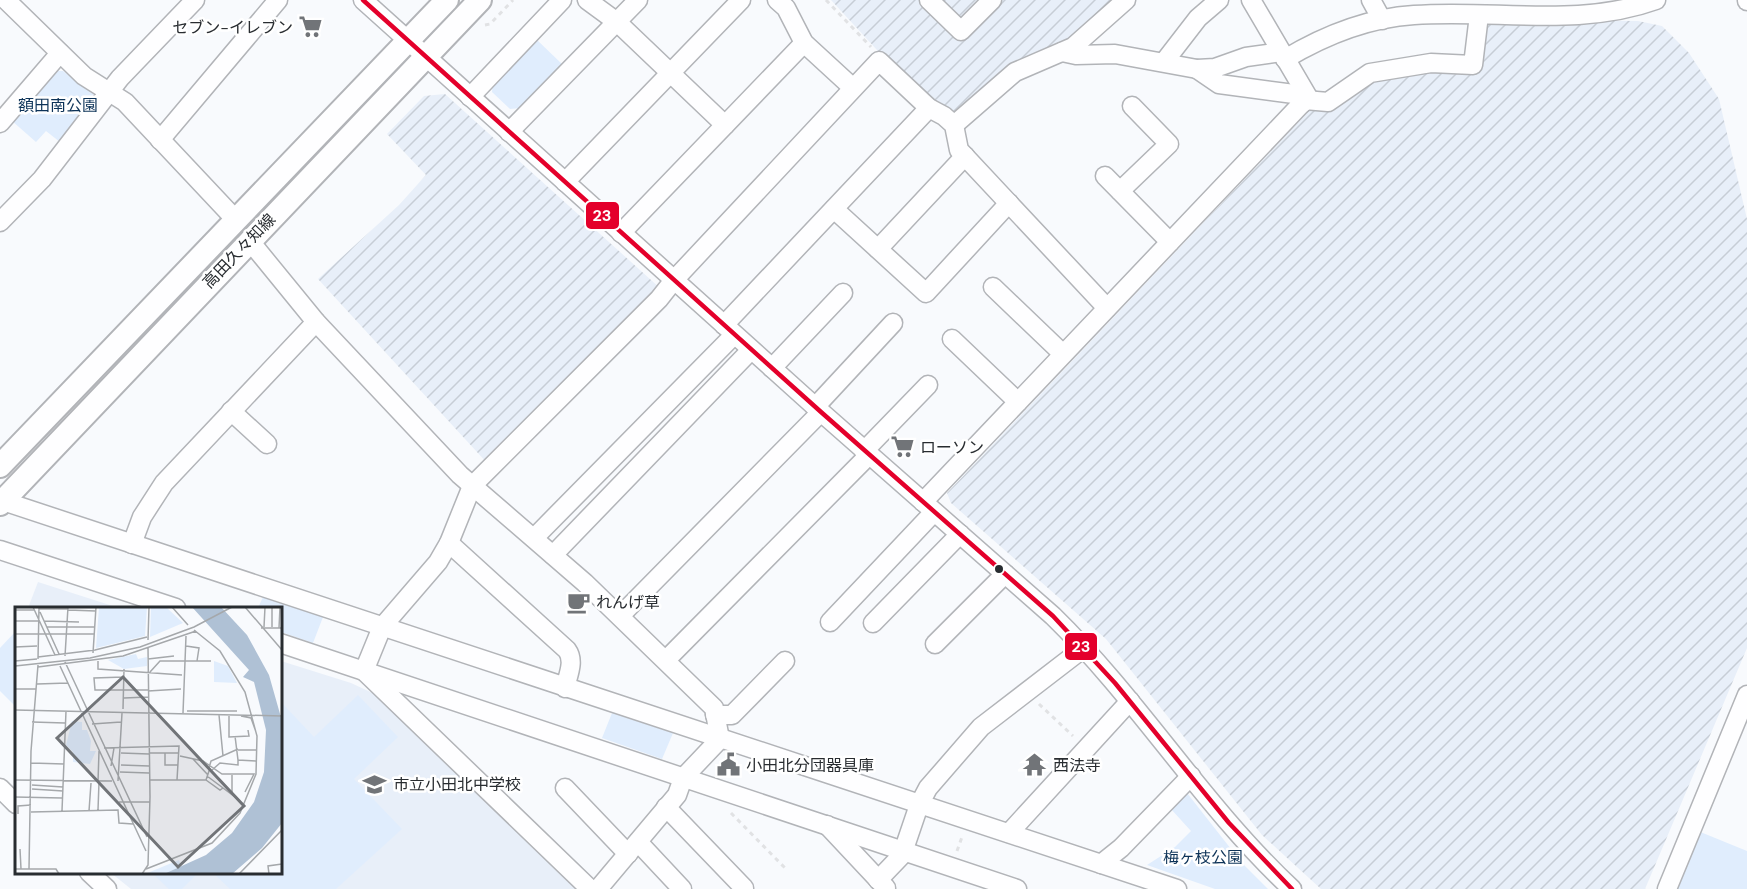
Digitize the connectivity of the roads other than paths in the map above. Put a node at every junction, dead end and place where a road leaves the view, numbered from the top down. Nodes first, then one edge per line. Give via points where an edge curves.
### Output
1 (6, 0) edge
2 (195, 0) edge
3 (278, 0) edge
4 (363, 0) edge
5 (447, 0) edge
6 (480, 0) edge
7 (562, 0) edge
8 (587, 0) edge
9 (638, 0) edge
10 (741, 0) edge
11 (777, 0) edge
12 (929, 0) edge
13 (992, 0) edge
14 (1126, 0) edge
15 (1219, 0) edge
16 (1251, 0) edge
17 (1371, 0) edge
18 (1656, 0) edge
19 (1581, 7) edge
20 (1479, 15) junction
21 (1382, 20) junction
22 (617, 22) junction
23 (407, 41) junction
24 (804, 43) junction
25 (1062, 52) junction
26 (60, 53) junction
27 (1283, 55) junction
28 (425, 58) junction
29 (1164, 62) junction
30 (1197, 69) junction
31 (670, 74) junction
32 (853, 88) junction
33 (109, 92) junction
34 (470, 98) junction
35 (1304, 102) junction
36 (1132, 105) dead end
37 (929, 108) junction
38 (0, 123) edge
39 (725, 125) junction
40 (954, 125) junction
41 (509, 132) junction
42 (160, 140) junction
43 (965, 156) junction
44 (1105, 176) dead end
45 (565, 182) junction
46 (1120, 191) junction
47 (1010, 203) junction
48 (834, 209) junction
49 (236, 220) junction
50 (0, 222) edge
51 (621, 233) junction
52 (249, 240) junction
53 (1170, 242) junction
54 (878, 249) junction
55 (674, 280) junction
56 (993, 287) dead end
57 (843, 293) dead end
58 (1107, 308) junction
59 (316, 321) junction
60 (892, 323) dead end
61 (729, 330) junction
62 (952, 339) dead end
63 (752, 350) junction
64 (1063, 354) junction
65 (772, 368) junction
66 (928, 385) dead end
67 (1018, 402) junction
68 (818, 410) junction
69 (231, 411) junction
70 (267, 444) dead end
71 (867, 453) junction
72 (0, 466) edge
73 (472, 486) junction
74 (1, 502) edge
75 (929, 507) junction
76 (960, 534) junction
77 (534, 538) junction
78 (449, 543) junction
79 (132, 544) junction
80 (0, 550) edge
81 (553, 555) junction
82 (1005, 574) junction
83 (170, 607) edge
84 (620, 616) junction
85 (830, 622) dead end
86 (873, 623) dead end
87 (382, 627) junction
88 (282, 644) edge
89 (935, 644) dead end
90 (1085, 647) junction
91 (666, 660) junction
92 (785, 661) dead end
93 (364, 671) junction
94 (564, 688) junction
95 (1747, 695) edge
96 (1130, 701) junction
97 (715, 715) junction
98 (720, 739) junction
99 (1191, 776) junction
100 (683, 778) junction
101 (0, 788) edge
102 (565, 788) dead end
103 (15, 803) edge
104 (919, 805) junction
105 (666, 807) junction
106 (826, 823) junction
107 (1009, 833) junction
108 (633, 848) junction
109 (902, 850) junction
110 (1101, 864) junction
111 (90, 874) edge
112 (740, 879) edge
113 (882, 884) edge
114 (599, 888) edge
115 (107, 889) edge
116 (682, 889) edge
117 (1017, 889) edge
118 (1177, 889) edge
119 (1292, 889) edge
120 (1667, 889) edge

1 - 26 street
2 - 33 street
3 - 42 street
4 - 23 street
5 - 23 main road, 高田久々知線
6 - 28 main road, 高田久々知線
7 - 34 street
8 - 22 street
9 - 22 street
10 - 31 street
11 - 24 street via 786,8
12 - 13 street via 961,31
14 - 25 street via 1073,47
15 - 29 street via 1198,18
16 - 27 street
17 - 21 street
18 - 19 street
19 - 20 street
20 - 21 street via 1413,15
20 - 35 street via 1473,65 1431,63 1370,73 1328,102
21 - 27 street via 1339,30
22 - 31 street
22 - 41 street
23 - 28 street
23 - 49 main road, 高田久々知線
24 - 32 street
24 - 39 street
25 - 29 street via 1109,53
25 - 40 street via 1015,72
26 - 33 street via 84,76
26 - 38 street
27 - 30 street via 1246,57 1215,68
27 - 35 street via 1308,98
28 - 34 street
28 - 52 main road, 高田久々知線
29 - 30 street
30 - 35 street via 1219,84 1294,94
31 - 39 street
31 - 45 street
32 - 37 street via 879,61
32 - 55 street
33 - 42 street via 125,102
33 - 50 street via 42,179
34 - 41 street
35 - 53 street
36 - 46 street via 1169,144
37 - 40 street
37 - 48 street
39 - 51 street
40 - 43 street via 959,150
41 - 45 street
42 - 49 street
43 - 47 street
43 - 54 street
44 - 46 street
45 - 51 street
46 - 53 street
47 - 54 street via 926,293
47 - 58 street
48 - 54 street
48 - 61 street
49 - 72 main road, 高田久々知線
51 - 55 street
52 - 59 street
52 - 74 main road, 高田久々知線
53 - 58 street
55 - 61 street
55 - 73 street
56 - 64 street
57 - 65 street
58 - 64 street
59 - 69 street
59 - 73 street
60 - 68 street
61 - 63 street
61 - 77 street
62 - 67 street
63 - 65 street
63 - 81 street
64 - 67 street
65 - 68 street
66 - 71 street
67 - 75 street
68 - 71 street
68 - 84 street
69 - 70 street
69 - 79 street via 153,497
71 - 75 street
71 - 91 street
73 - 77 street
73 - 78 street
74 - 79 street
75 - 76 street
75 - 85 street
76 - 82 street
76 - 86 street
77 - 81 street
78 - 87 street via 438,562
78 - 94 street via 571,655
79 - 87 street
80 - 83 street
81 - 84 street
82 - 89 street
82 - 90 street
84 - 91 street
87 - 93 street
87 - 94 street
88 - 93 street
90 - 96 street
90 - 104 street via 981,727 928,788
91 - 97 street via 714,708
92 - 97 street via 732,716
93 - 100 street
93 - 114 street
94 - 98 street
95 - 120 street
96 - 99 street
96 - 107 street
97 - 98 street
98 - 100 street
98 - 104 street
99 - 110 street
99 - 119 street via 1253,853
100 - 105 street via 677,795
100 - 106 street
101 - 103 street
102 - 108 street
104 - 107 street
104 - 109 street
105 - 108 street
105 - 112 street
106 - 109 street
106 - 113 street
107 - 110 street
108 - 114 street
108 - 116 street
109 - 113 street
109 - 117 street
110 - 118 street
111 - 115 street

